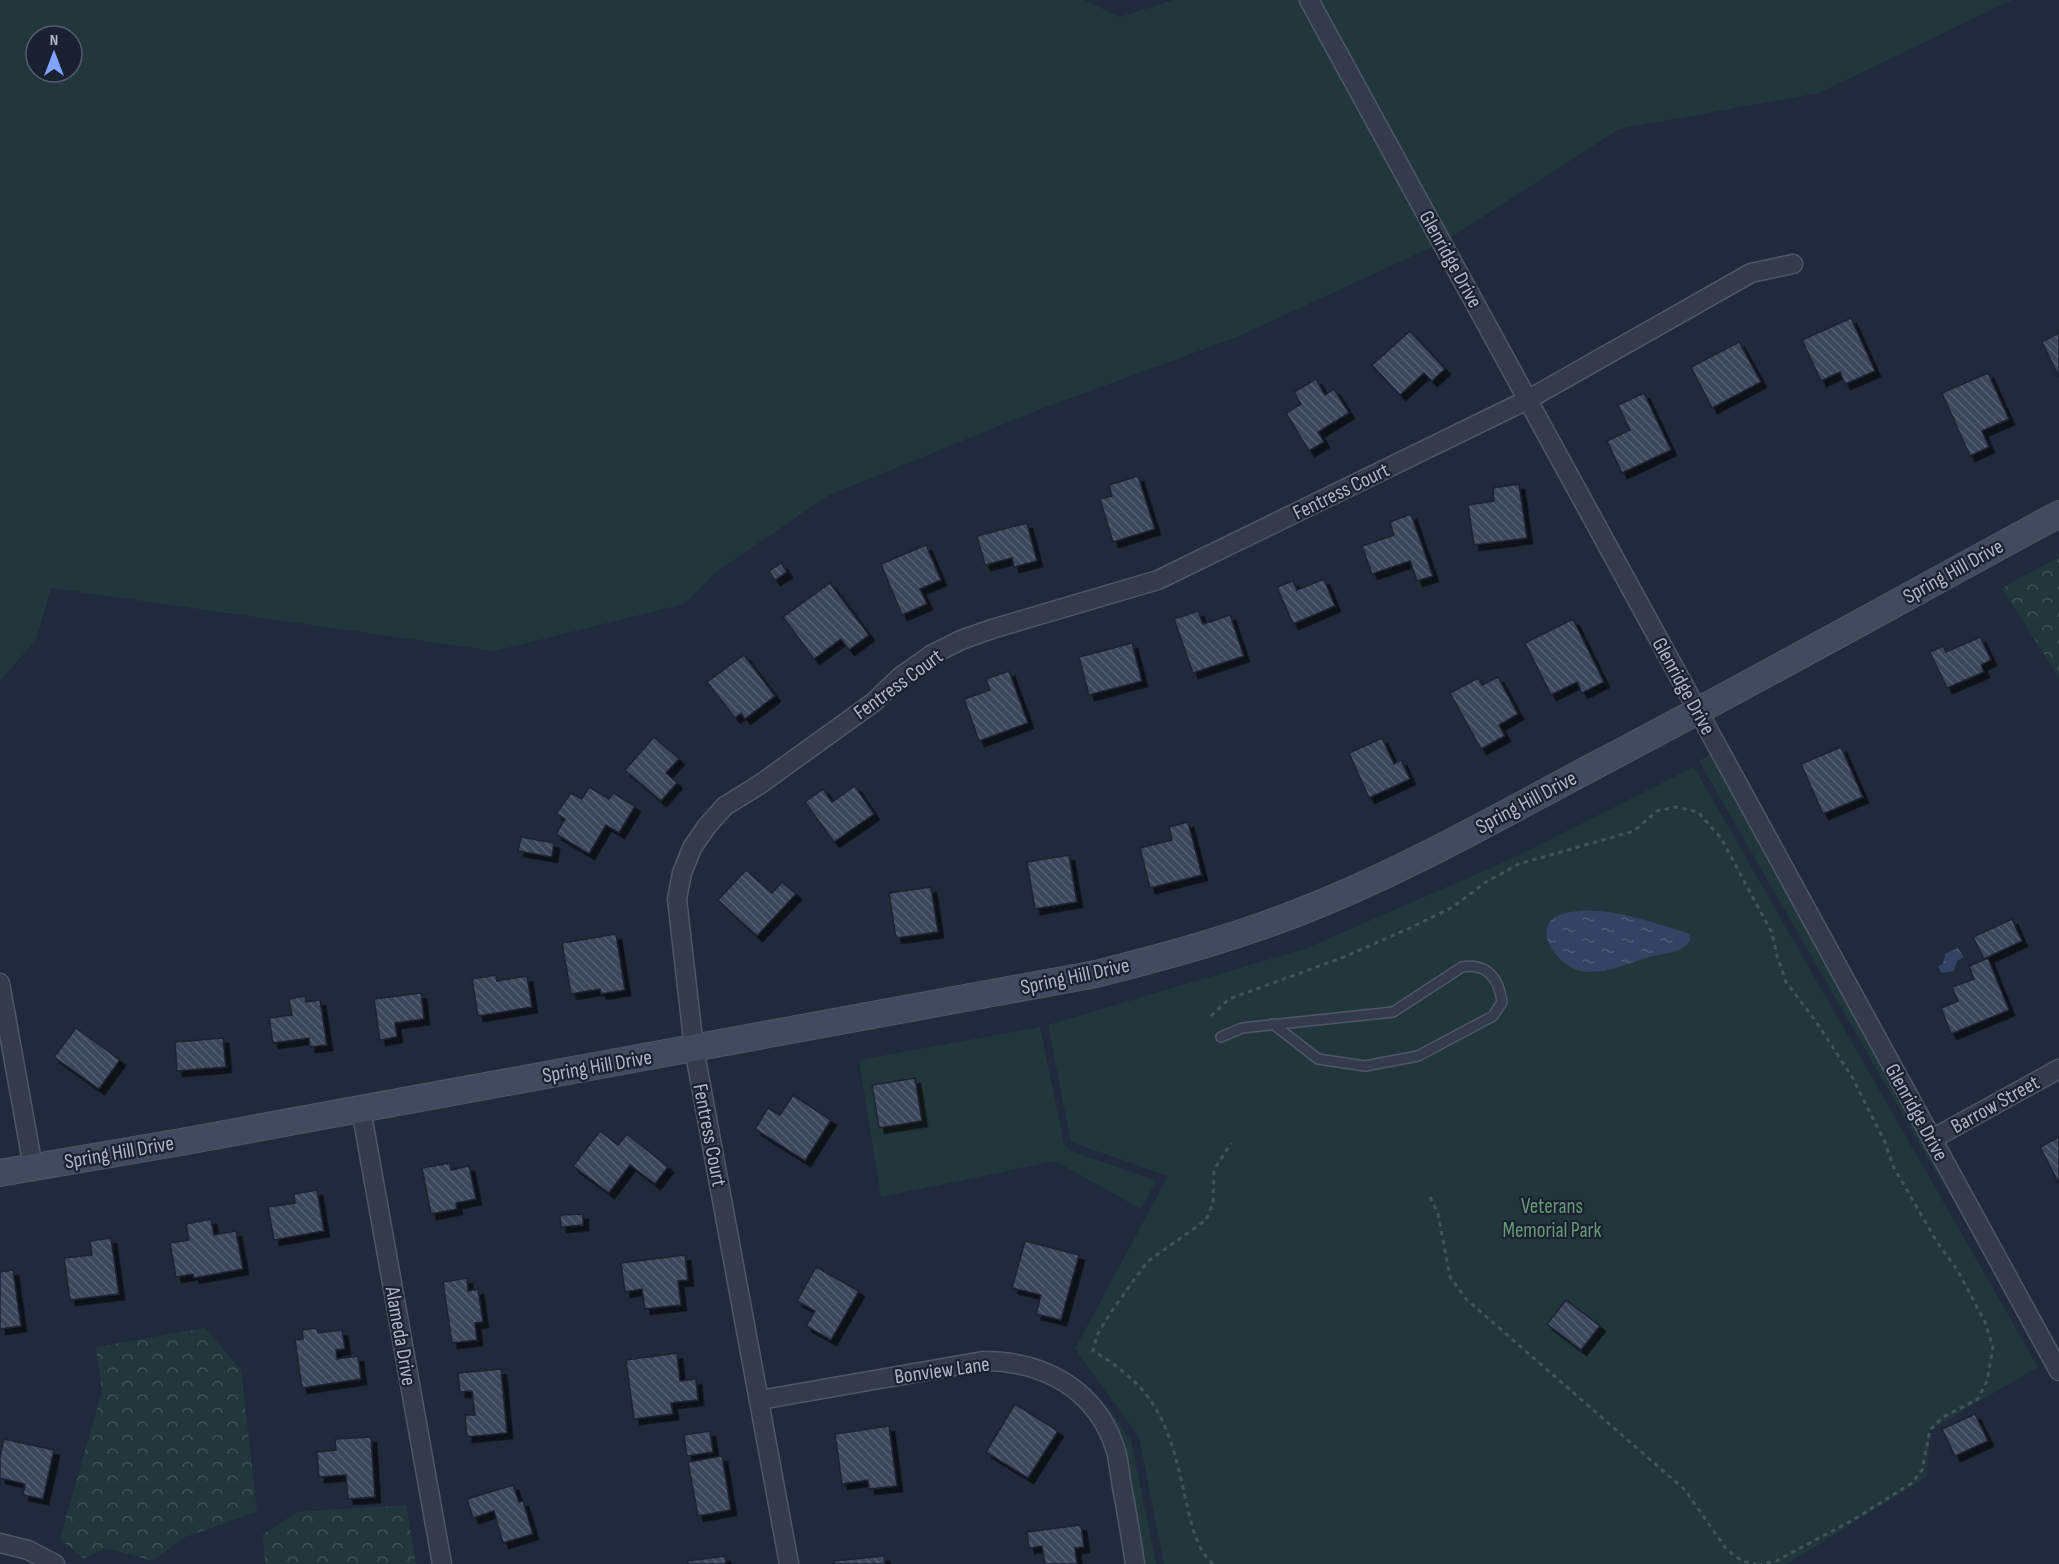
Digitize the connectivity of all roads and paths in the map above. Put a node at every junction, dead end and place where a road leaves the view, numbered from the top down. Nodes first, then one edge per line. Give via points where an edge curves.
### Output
1 (1309, 0) edge
2 (1793, 264) dead end
3 (1527, 400) junction
4 (2059, 514) edge
5 (1698, 711) junction
6 (0, 983) edge
7 (1211, 1016) dead end
8 (1273, 1024) junction
9 (1221, 1037) dead end
10 (694, 1048) junction
11 (2059, 1069) edge
12 (361, 1109) junction
13 (1932, 1139) junction
14 (1231, 1143) dead end
15 (33, 1167) junction
16 (0, 1173) edge
17 (1430, 1197) dead end
18 (2059, 1371) edge
19 (760, 1400) junction
20 (0, 1544) edge
21 (55, 1564) edge
22 (442, 1564) edge
23 (789, 1564) edge
24 (1135, 1564) edge
25 (1213, 1564) edge
26 (1756, 1564) edge
27 (1761, 1564) edge

1 - 3 street, Glenridge Drive
2 - 3 street, Fentress Court via 1751,273
3 - 5 street, Glenridge Drive
3 - 10 street, Fentress Court via 1158,580 951,645 901,676 874,702 725,806 692,848 677,899
4 - 5 main road, Spring Hill Drive
5 - 10 main road, Spring Hill Drive via 1383,876 1241,934 1096,974
5 - 13 street, Glenridge Drive
6 - 15 street
7 - 27 path via 1229,999 1344,957 1432,918 1519,864 1634,831 1657,811 1676,807 1698,812 1721,838 1772,933 1786,982 1852,1077 1893,1166 1958,1271 1985,1322 1993,1347 1987,1381 1978,1399 1942,1417 1930,1430 1922,1470 1912,1484 1844,1526 1776,1562
8 - 8 lane via 1393,1012 1462,967 1474,965 1486,969 1500,987 1502,1002 1493,1016 1418,1056 1365,1066 1318,1059
8 - 9 lane via 1242,1028
10 - 12 main road, Spring Hill Drive
10 - 19 street, Fentress Court
11 - 13 street, Barrow Street
12 - 15 main road, Spring Hill Drive
12 - 22 street, Alameda Drive
13 - 18 street, Glenridge Drive
14 - 25 path via 1214,1170 1213,1203 1206,1221 1147,1262 1097,1335 1093,1351 1137,1382 1164,1422 1175,1449 1190,1520 1199,1544
15 - 16 main road, Spring Hill Drive
17 - 26 path via 1438,1214 1450,1277 1466,1299 1685,1490 1726,1550 1742,1561
19 - 23 street, Fentress Court
19 - 24 street, Bonview Lane via 982,1361 1006,1361 1050,1374 1085,1400 1108,1432 1116,1452
20 - 21 street via 28,1550

